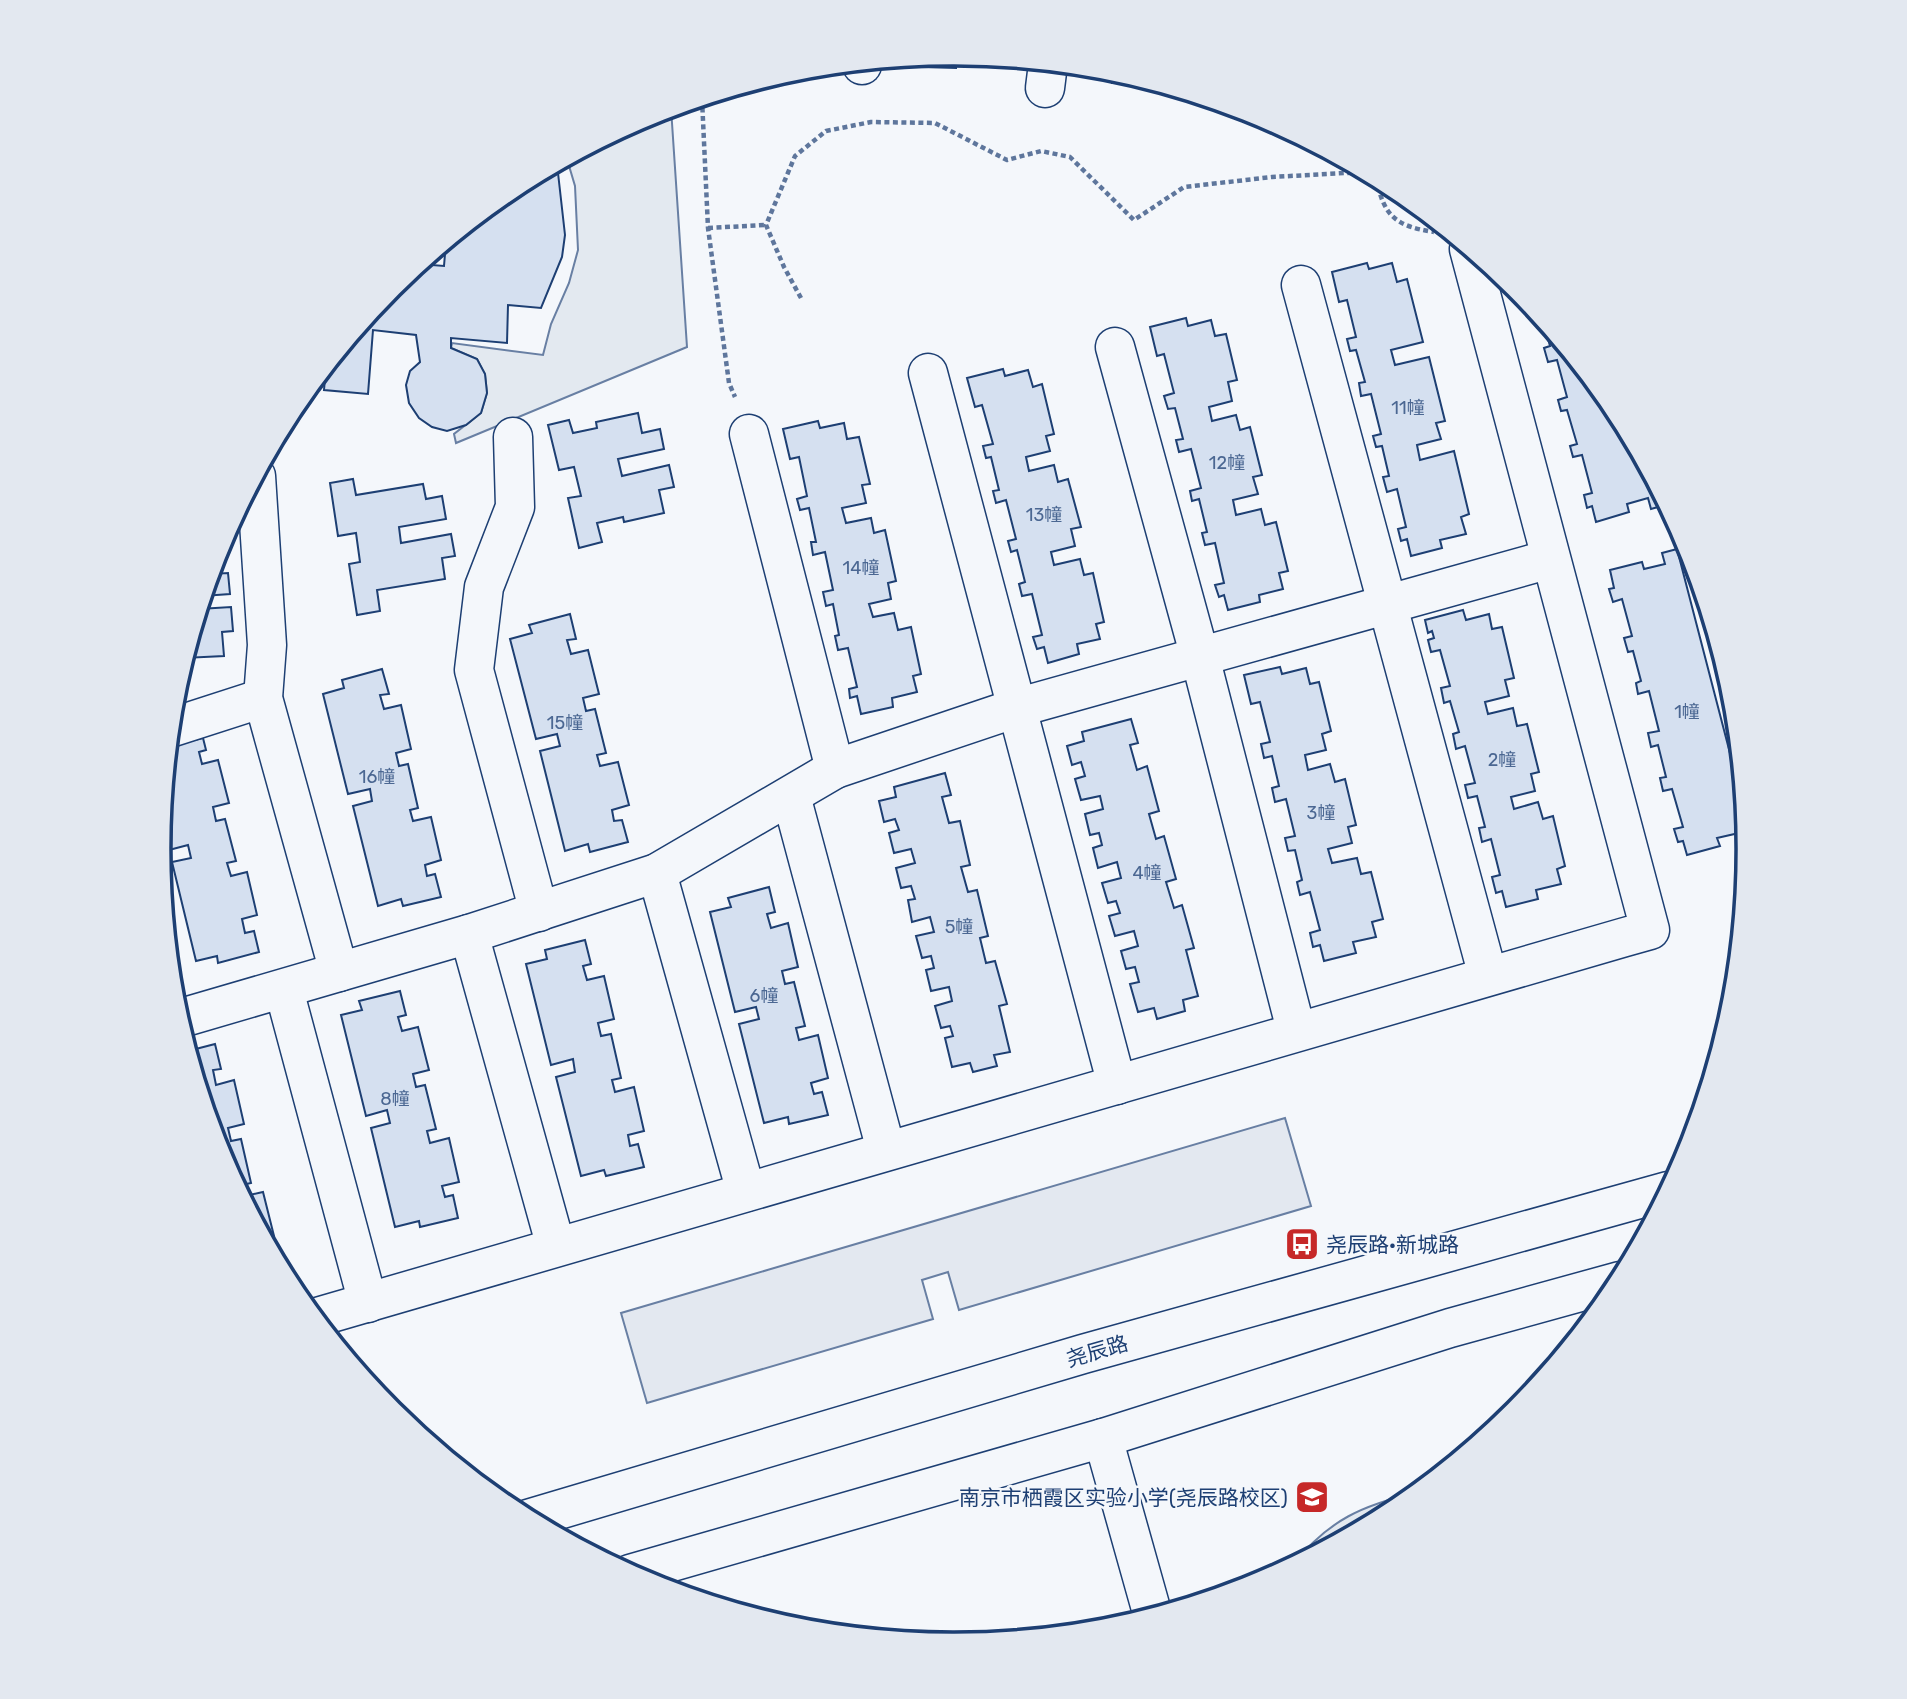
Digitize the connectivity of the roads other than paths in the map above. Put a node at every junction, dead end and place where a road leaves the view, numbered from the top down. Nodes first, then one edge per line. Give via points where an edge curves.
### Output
1 (1455, 249) edge
2 (1301, 285) dead end
3 (1115, 347) dead end
4 (928, 373) dead end
5 (749, 434) road end
6 (513, 438) dead end
7 (253, 499) edge
8 (1550, 559) junction
9 (1387, 604) junction
10 (1200, 657) junction
11 (263, 698) junction
12 (1016, 708) junction
13 (181, 724) edge
14 (835, 769) junction
15 (791, 796) junction
16 (657, 873) junction
17 (539, 912) junction
18 (469, 934) junction
19 (339, 972) junction
20 (1488, 975) junction
21 (284, 990) junction
22 (189, 1016) edge
23 (1296, 1030) junction
24 (1117, 1085) junction
25 (886, 1150) junction
26 (746, 1192) junction
27 (1657, 1194) edge
28 (556, 1247) junction
29 (1605, 1285) edge
30 (368, 1303) junction
31 (324, 1315) edge
32 (1103, 1438) junction
33 (541, 1515) edge
34 (646, 1569) edge
35 (1151, 1607) edge

1 - 8 main road
2 - 9 main road
3 - 10 main road
4 - 12 main road
5 - 14 main road
6 - 17 main road via 515,507 484,587 474,670
7 - 11 main road via 267,645
8 - 9 main road
8 - 20 main road via 1650,930
9 - 10 main road
9 - 20 main road
10 - 12 main road
10 - 23 main road
11 - 13 main road
11 - 19 main road
12 - 14 main road
12 - 24 main road
14 - 15 main road
15 - 16 main road
15 - 25 main road
16 - 17 main road
16 - 26 main road
17 - 18 main road
18 - 19 main road
18 - 28 main road
19 - 21 main road
20 - 23 main road
21 - 22 main road
21 - 30 main road
23 - 24 main road
24 - 25 main road
25 - 26 main road
26 - 28 main road
27 - 33 main road, 尧辰路 via 1083,1354
28 - 30 main road
29 - 32 main road via 1450,1328
30 - 31 main road
32 - 34 main road
32 - 35 main road

